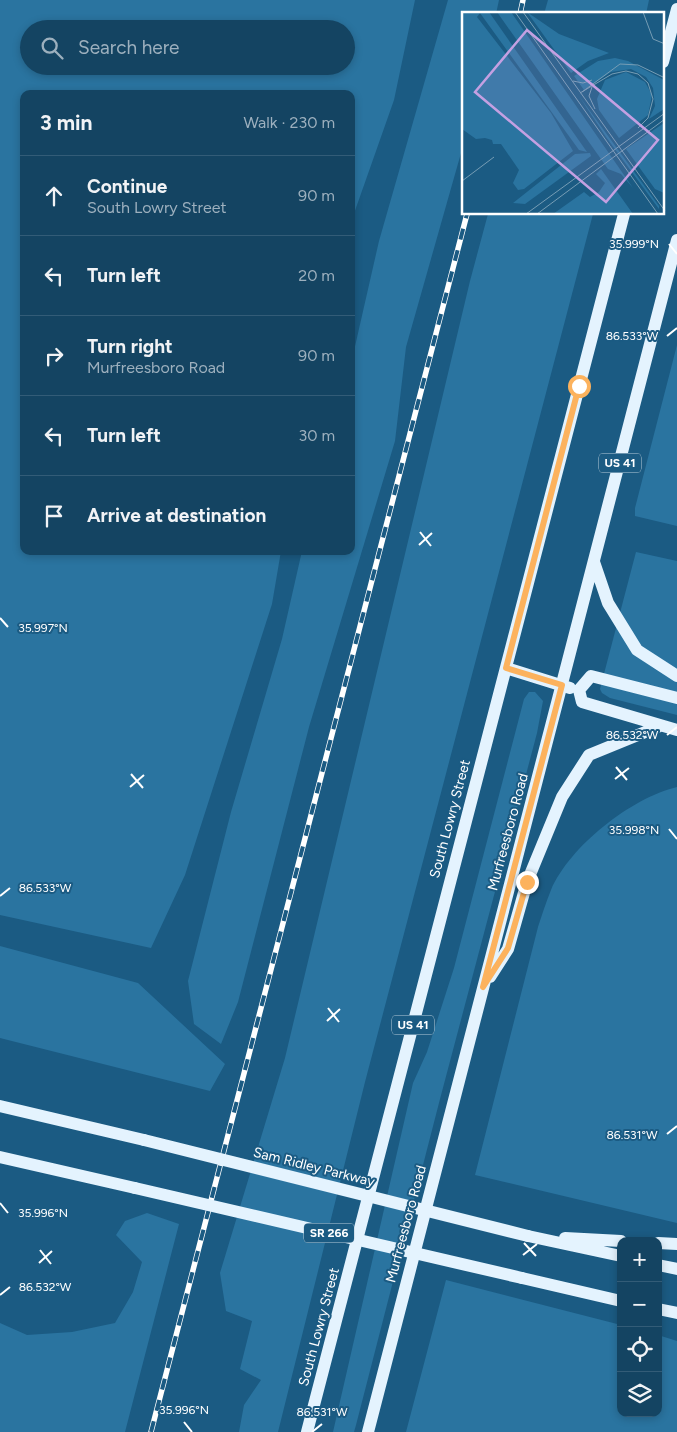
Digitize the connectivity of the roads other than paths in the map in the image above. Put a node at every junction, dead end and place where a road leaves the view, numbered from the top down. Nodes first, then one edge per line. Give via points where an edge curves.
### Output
1 (677, 9) edge
2 (664, 58) edge
3 (624, 215) edge
4 (677, 240) edge
5 (594, 562) junction
6 (506, 668) junction
7 (677, 676) edge
8 (562, 685) junction
9 (579, 690) junction
10 (677, 698) edge
11 (660, 726) junction
12 (677, 730) edge
13 (483, 987) junction
14 (0, 1106) edge
15 (0, 1158) edge
16 (528, 1236) junction
17 (617, 1241) edge
18 (662, 1243) edge
19 (677, 1244) edge
20 (617, 1255) edge
21 (662, 1266) edge
22 (677, 1269) edge
23 (617, 1299) edge
24 (662, 1310) edge
25 (677, 1313) edge
26 (307, 1432) edge
27 (368, 1432) edge

1 - 2 main road
3 - 6 main road, South Lowry Street / US 41
4 - 5 main road, Murfreesboro Road / US 41
5 - 7 main road via 608,603 637,650
5 - 8 main road, Murfreesboro Road / US 41
6 - 8 main road
6 - 26 main road, South Lowry Street / US 41
8 - 9 main road
8 - 13 main road, Murfreesboro Road / US 41
9 - 10 main road via 591,676
9 - 11 main road via 582,702
11 - 12 main road
11 - 13 main road via 589,755 562,798 527,882 508,948
13 - 27 main road, Murfreesboro Road / US 41
14 - 16 main road, Sam Ridley Parkway, bridge
15 - 23 main road, SR 266, bridge
16 - 17 main road
16 - 20 main road, Sam Ridley Parkway
18 - 19 main road
21 - 22 main road
24 - 25 main road

